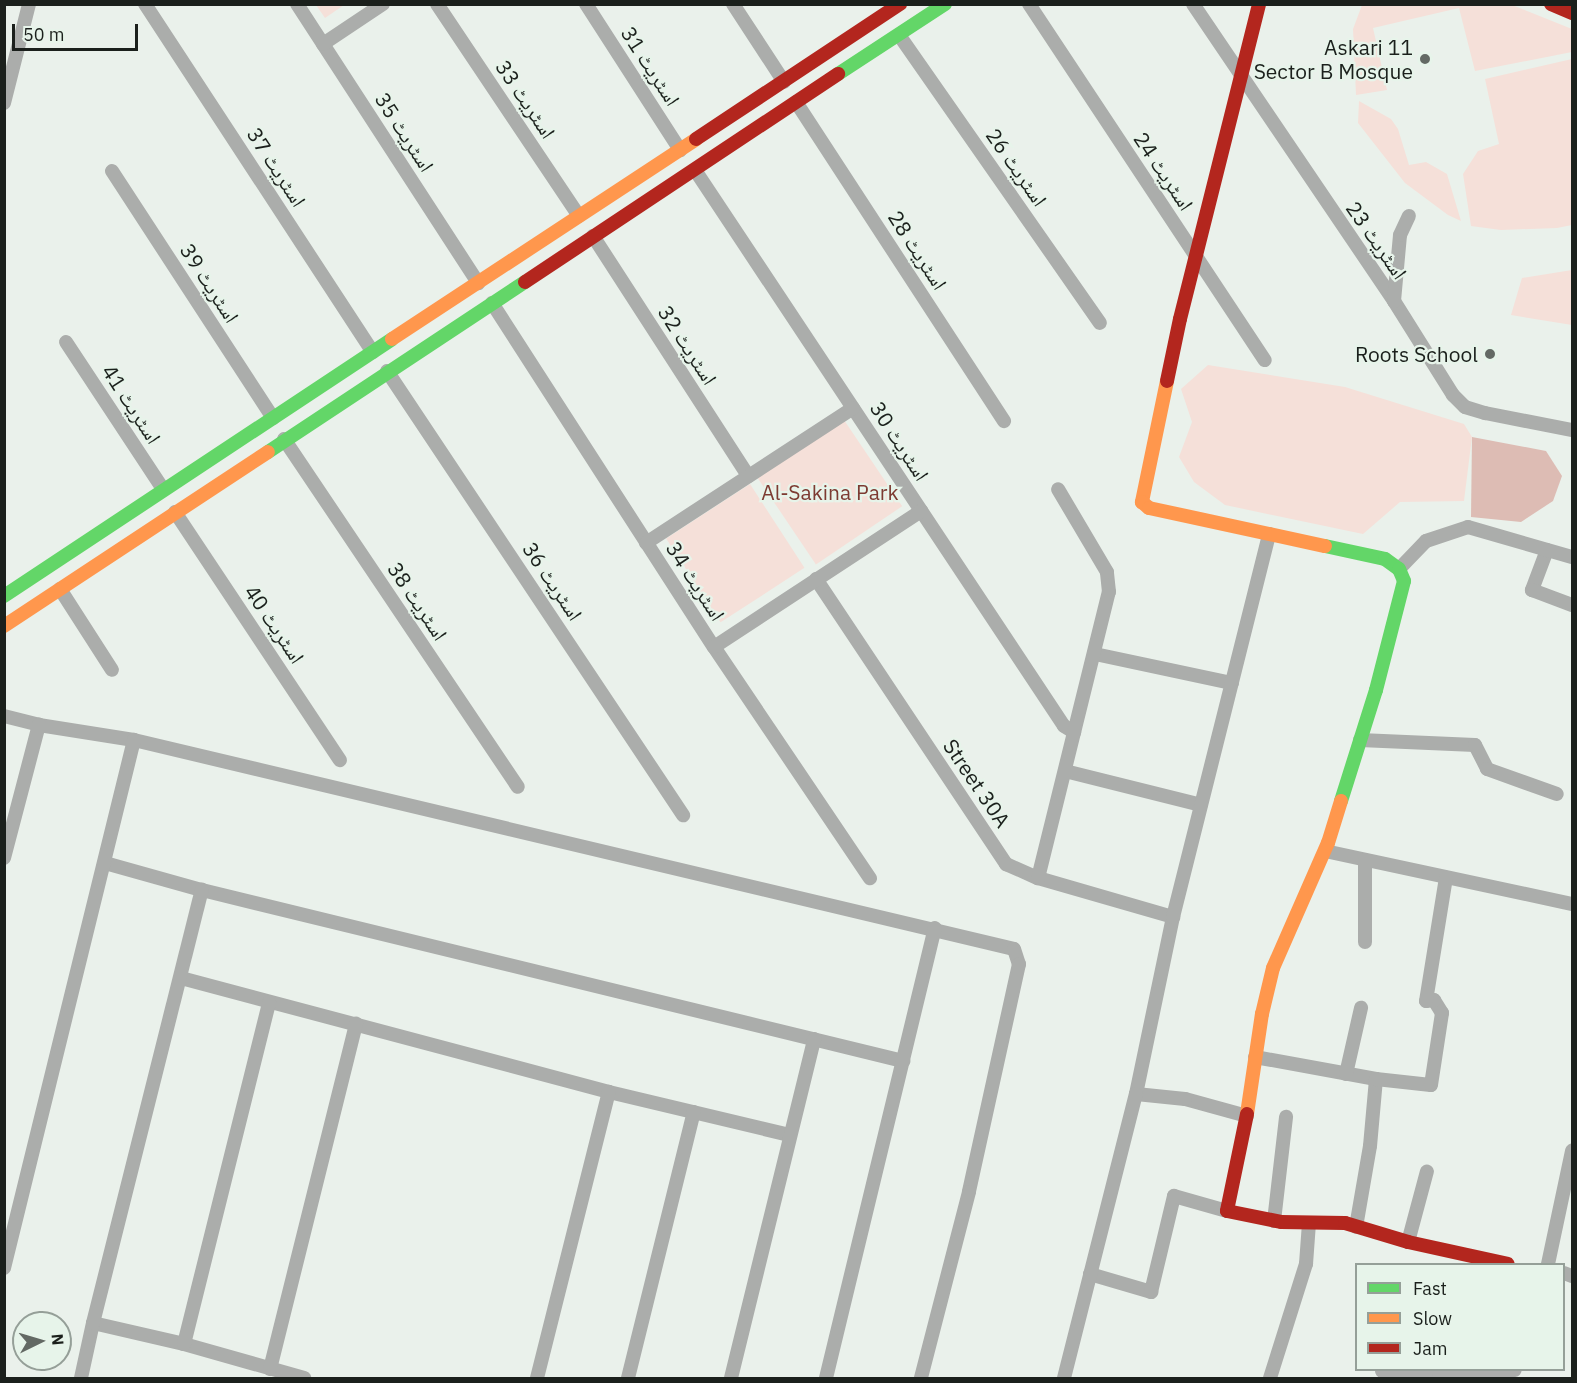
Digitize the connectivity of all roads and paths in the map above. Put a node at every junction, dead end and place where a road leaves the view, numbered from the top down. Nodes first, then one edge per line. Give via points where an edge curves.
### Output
1 (29, 4) edge
2 (145, 4) edge
3 (297, 4) edge
4 (383, 4) edge
5 (437, 4) edge
6 (586, 4) edge
7 (733, 4) edge
8 (900, 4) edge
9 (945, 4) edge
10 (1029, 4) edge
11 (1193, 4) edge
12 (1258, 4) edge
13 (1551, 4) edge
14 (885, 9) edge
15 (1572, 13) edge
16 (899, 35) junction
17 (323, 44) junction
18 (1240, 74) junction
19 (784, 82) junction
20 (796, 102) junction
21 (4, 103) edge
22 (712, 129) junction
23 (680, 150) junction
24 (725, 150) junction
25 (695, 170) junction
26 (112, 171) dead end
27 (579, 216) junction
28 (1409, 216) dead end
29 (592, 236) junction
30 (1196, 257) junction
31 (478, 284) junction
32 (1394, 302) junction
33 (492, 303) junction
34 (1100, 322) dead end
35 (66, 342) dead end
36 (373, 352) junction
37 (1265, 360) dead end
38 (387, 371) junction
39 (323, 385) junction
40 (335, 406) junction
41 (853, 408) junction
42 (273, 418) junction
43 (1004, 421) dead end
44 (1572, 430) edge
45 (285, 439) junction
46 (748, 476) junction
47 (163, 489) junction
48 (1058, 489) dead end
49 (921, 511) junction
50 (175, 512) junction
51 (1269, 534) junction
52 (646, 543) junction
53 (1547, 550) junction
54 (1572, 557) edge
55 (1399, 569) junction
56 (816, 579) junction
57 (60, 589) junction
58 (4, 596) edge
59 (1572, 605) edge
60 (4, 626) edge
61 (714, 647) junction
62 (1095, 654) junction
63 (112, 670) dead end
64 (1232, 683) junction
65 (4, 716) edge
66 (39, 725) junction
67 (1074, 732) junction
68 (134, 740) junction
69 (1360, 740) junction
70 (340, 760) dead end
71 (1065, 771) junction
72 (518, 787) dead end
73 (1557, 794) dead end
74 (1201, 806) junction
75 (683, 815) dead end
76 (6, 849) edge
77 (1324, 851) junction
78 (1365, 860) junction
79 (105, 864) junction
80 (870, 878) dead end
81 (1038, 878) junction
82 (1446, 878) junction
83 (202, 890) junction
84 (1572, 904) edge
85 (1173, 917) junction
86 (935, 928) junction
87 (1365, 942) dead end
88 (181, 978) junction
89 (269, 1002) junction
90 (1361, 1008) dead end
91 (356, 1024) junction
92 (814, 1040) junction
93 (1255, 1058) junction
94 (903, 1061) junction
95 (1346, 1074) junction
96 (1376, 1079) junction
97 (609, 1092) junction
98 (1136, 1094) junction
99 (694, 1112) junction
100 (1247, 1116) junction
101 (1286, 1117) dead end
102 (790, 1135) junction
103 (1572, 1151) edge
104 (1427, 1170) dead end
105 (1227, 1211) junction
106 (1274, 1221) junction
107 (1309, 1223) junction
108 (1356, 1227) junction
109 (1408, 1242) junction
110 (1503, 1263) edge
111 (1548, 1263) edge
112 (4, 1268) edge
113 (1090, 1274) junction
114 (93, 1323) junction
115 (183, 1344) junction
116 (270, 1369) junction
117 (1382, 1371) dead end
118 (1505, 1371) edge
119 (81, 1378) edge
120 (304, 1378) edge
121 (537, 1378) edge
122 (628, 1378) edge
123 (731, 1378) edge
124 (826, 1378) edge
125 (921, 1378) edge
126 (1064, 1378) edge
127 (1270, 1378) edge

1 - 21 street
2 - 36 street, اسٹریٹ 37
3 - 17 street, اسٹریٹ 35
4 - 17 street
5 - 27 street, اسٹریٹ 33
6 - 23 street, اسٹریٹ 31
7 - 19 street
8 - 14 street
9 - 16 street
10 - 30 street, اسٹریٹ 24
11 - 18 street, اسٹریٹ 23
12 - 18 street
13 - 15 street
14 - 19 street
16 - 20 street
16 - 34 street, اسٹریٹ 26
17 - 31 street, اسٹریٹ 35
18 - 30 street
18 - 32 street, اسٹریٹ 23
19 - 22 street
20 - 24 street
20 - 43 street, اسٹریٹ 28
22 - 23 street
22 - 24 street
23 - 27 street
24 - 25 street
25 - 29 street
25 - 41 street, اسٹریٹ 30
26 - 42 street, اسٹریٹ 39
27 - 31 street
28 - 32 street via 1400,235
29 - 33 street
29 - 46 street, اسٹریٹ 32
30 - 37 street, اسٹریٹ 24
30 - 51 street via 1142,502 1149,508
31 - 36 street
32 - 44 street, اسٹریٹ 23 via 1453,395 1465,407
33 - 38 street
33 - 52 street, اسٹریٹ 34
35 - 47 street, اسٹریٹ 41
36 - 39 street
38 - 40 street
38 - 75 street, اسٹریٹ 36
39 - 40 street
39 - 42 street
40 - 45 street
41 - 46 street
41 - 49 street, اسٹریٹ 30
42 - 47 street
45 - 50 street
45 - 72 street, اسٹریٹ 38
46 - 52 street
47 - 58 street
48 - 62 street via 1107,572 1109,592
49 - 56 street
49 - 67 street, اسٹریٹ 30 via 1064,726
50 - 57 street
50 - 70 street, اسٹریٹ 40
51 - 55 street via 1386,559
51 - 64 street
52 - 61 street, اسٹریٹ 34
53 - 54 street
53 - 55 street via 1468,527 1426,541
53 - 59 street via 1532,590
55 - 69 street via 1404,581
56 - 61 street
56 - 81 street, Street 30A via 1006,864
57 - 60 street
57 - 63 street
61 - 80 street, اسٹریٹ 34
62 - 64 street
62 - 67 street
64 - 74 street
65 - 66 street
66 - 68 street
66 - 76 street
67 - 71 street
68 - 79 street
68 - 86 street
69 - 73 street via 1475,745 1487,770
69 - 77 street
71 - 74 street
71 - 81 street
74 - 85 street
77 - 78 street
77 - 93 street via 1274,968
78 - 82 street
78 - 87 street
79 - 83 street
79 - 112 street
81 - 85 street, Street 30A
82 - 84 street
82 - 96 street via 1426,1001 1434,1000 1442,1012 1431,1085
83 - 88 street
83 - 92 street
85 - 98 street
86 - 94 street
86 - 125 street via 1014,949 1019,964 969,1192
88 - 89 street
88 - 114 street
89 - 91 street
89 - 115 street
90 - 95 street
91 - 97 street
91 - 116 street
92 - 94 street
92 - 102 street
93 - 95 street
93 - 100 street
94 - 124 street
95 - 96 street
96 - 108 street via 1370,1146
97 - 99 street
97 - 121 street
98 - 100 street via 1185,1099
98 - 113 street
99 - 102 street
99 - 122 street
100 - 105 street
101 - 106 street
102 - 123 street
103 - 111 street
104 - 109 street
105 - 106 street
105 - 113 street via 1174,1196 1151,1292
106 - 107 street
107 - 108 street via 1345,1223
107 - 127 street via 1306,1264
108 - 109 street
109 - 110 street
113 - 126 street
114 - 115 street
114 - 119 street
115 - 116 street
116 - 120 street
117 - 118 street via 1438,1377

